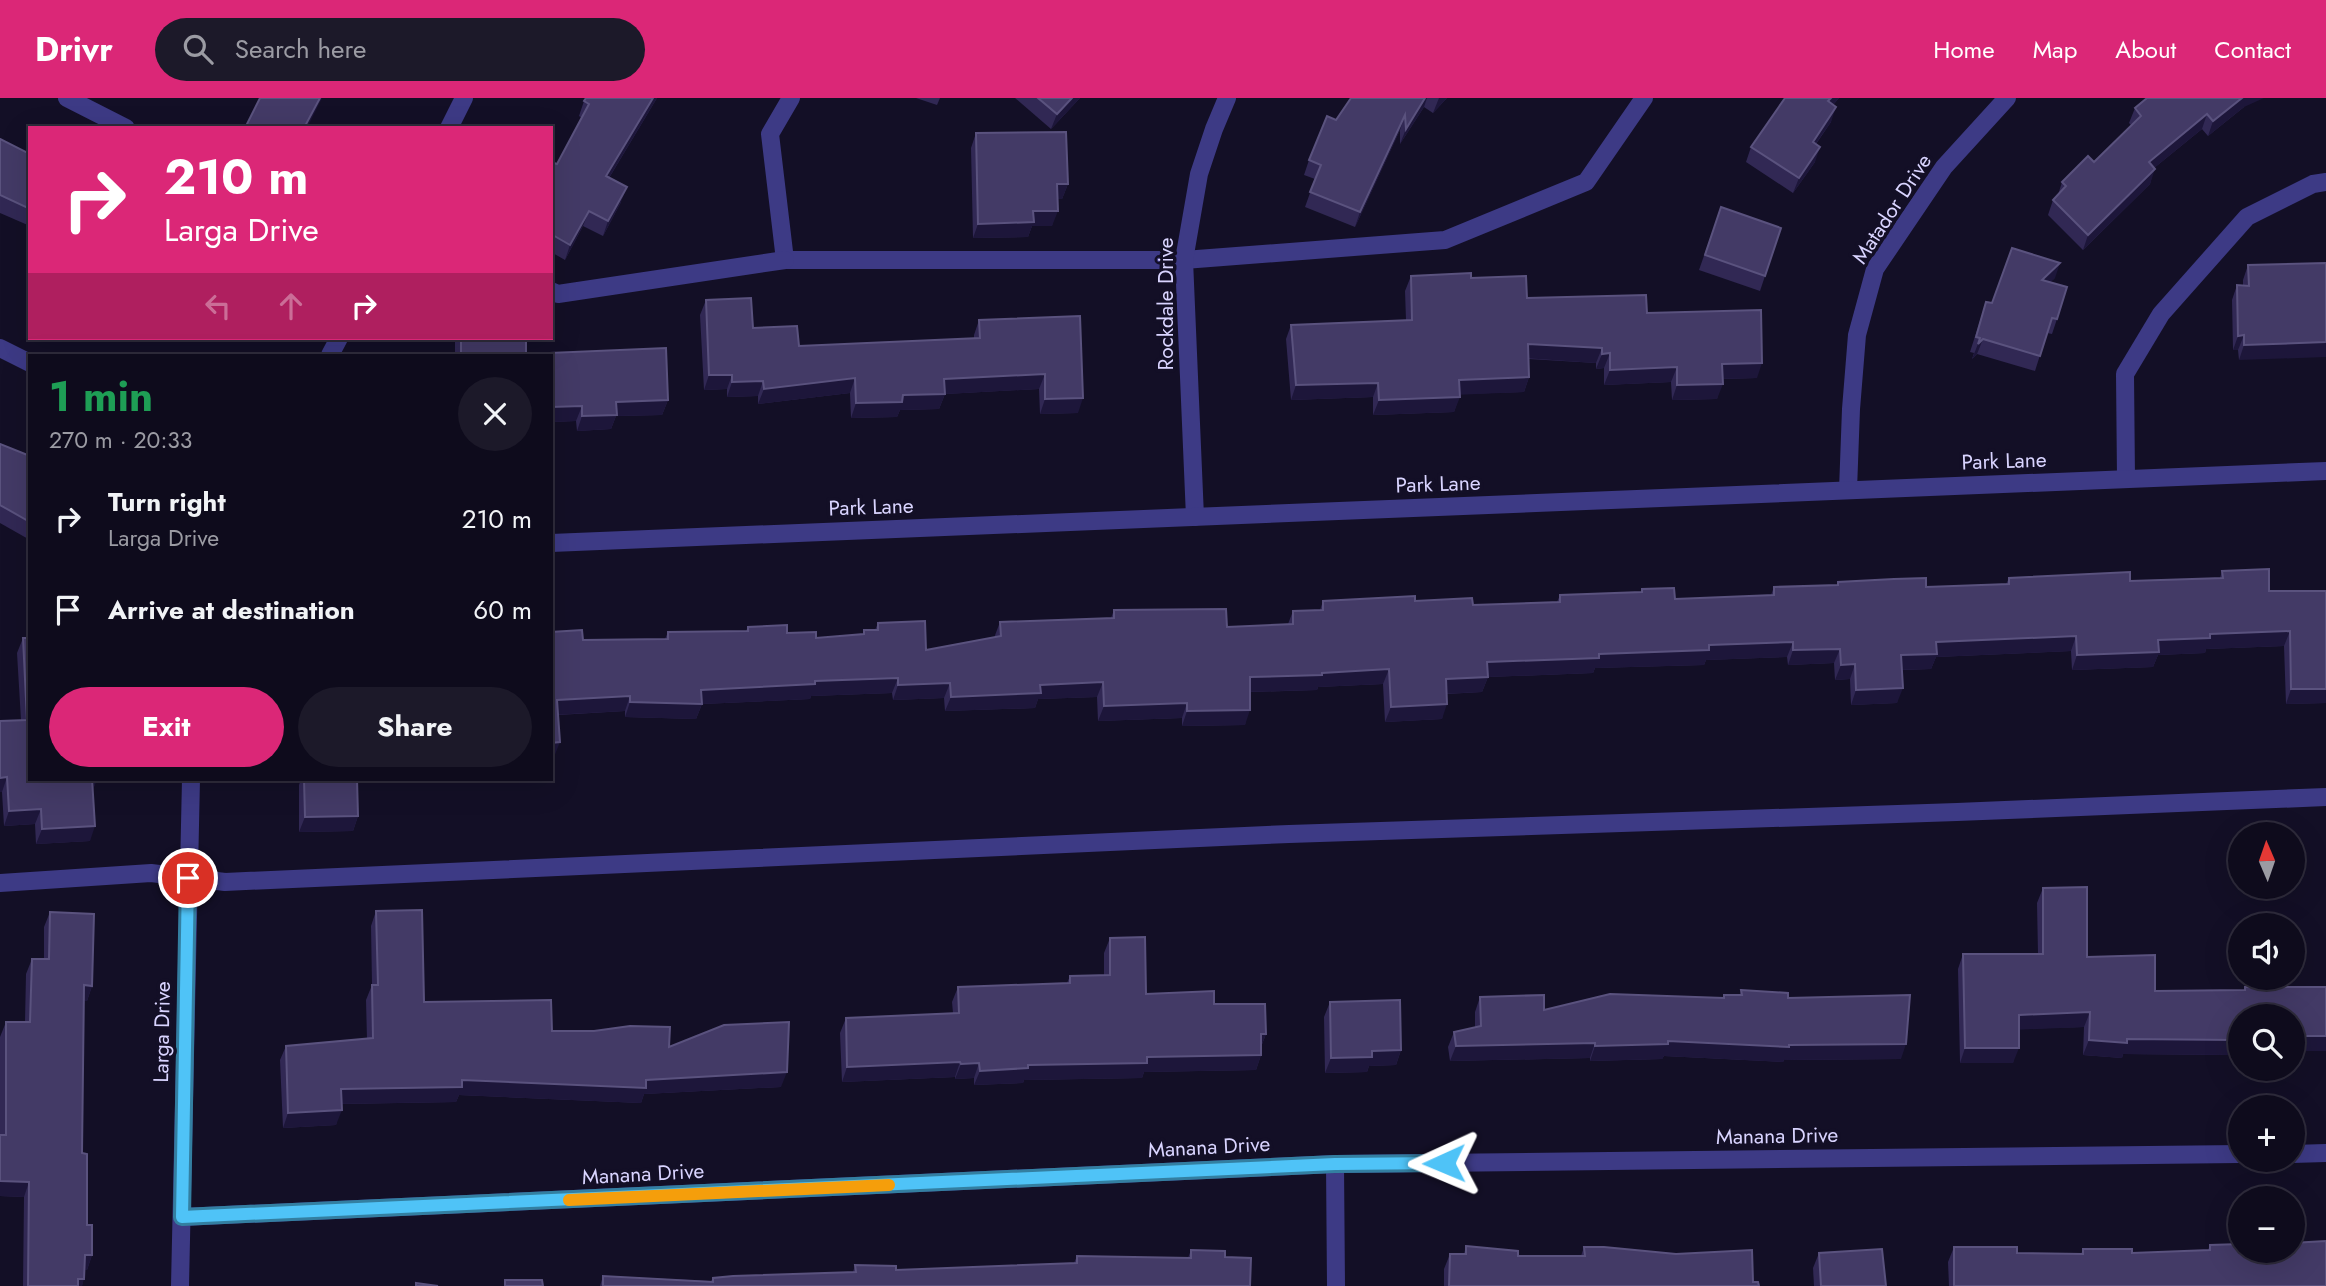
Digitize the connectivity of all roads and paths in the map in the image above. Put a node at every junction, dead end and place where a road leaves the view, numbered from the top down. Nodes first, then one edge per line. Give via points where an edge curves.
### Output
1 (67, 98) edge
2 (464, 98) edge
3 (791, 98) edge
4 (1227, 98) edge
5 (1644, 98) edge
6 (2007, 98) edge
7 (99, 105) edge
8 (124, 126) edge
9 (450, 126) edge
10 (2326, 182) edge
11 (785, 260) junction
12 (1184, 260) junction
13 (553, 292) edge
14 (0, 348) edge
15 (28, 362) edge
16 (2326, 471) edge
17 (2126, 479) junction
18 (1848, 490) junction
19 (1195, 517) junction
20 (553, 542) edge
21 (191, 781) edge
22 (2326, 797) edge
23 (188, 878) junction
24 (0, 883) edge
25 (2326, 1153) edge
26 (2228, 1154) edge
27 (2305, 1154) edge
28 (1335, 1164) junction
29 (182, 1217) junction
30 (180, 1286) edge
31 (1336, 1286) edge

1 - 7 street
2 - 9 street
3 - 11 street via 770,134
4 - 12 street, Rockdale Drive via 1199,174
5 - 12 street via 1587,182 1446,240
6 - 18 street, Matador Drive via 1944,167 1874,269 1857,335
7 - 8 street
10 - 17 street via 2247,217 2161,314 2125,374
11 - 12 street
11 - 13 street
12 - 19 street, Rockdale Drive
14 - 15 street
16 - 17 street, Park Lane
17 - 18 street, Park Lane
18 - 19 street, Park Lane
19 - 20 street, Park Lane
21 - 23 street, Larga Drive
22 - 23 street via 1289,834 225,882
23 - 24 street via 151,873
23 - 29 street, Larga Drive
25 - 27 street
26 - 28 street, Manana Drive
28 - 29 street, Manana Drive
28 - 31 street
29 - 30 street, Larga Drive

